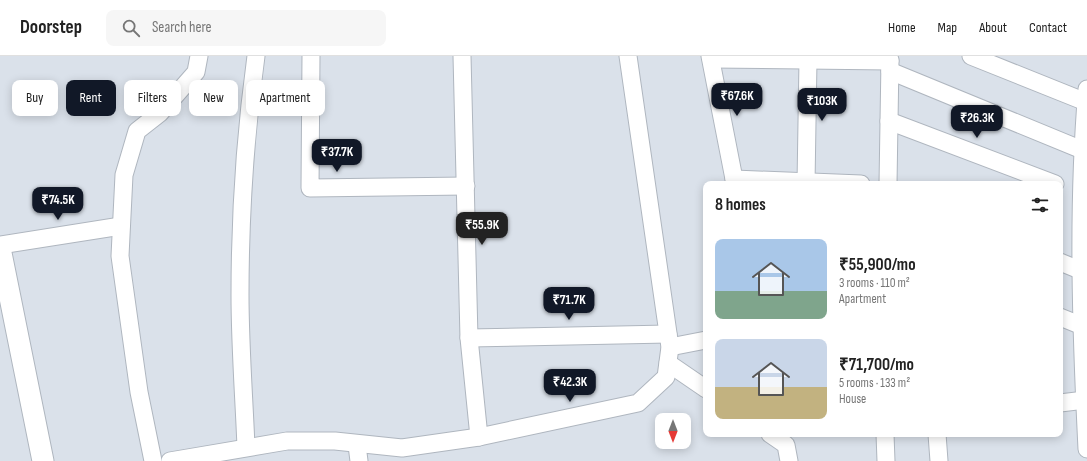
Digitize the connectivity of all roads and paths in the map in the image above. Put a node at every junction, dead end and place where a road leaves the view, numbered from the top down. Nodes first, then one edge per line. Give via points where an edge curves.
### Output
1 (199, 56) edge
2 (256, 56) edge
3 (311, 56) edge
4 (462, 56) edge
5 (628, 56) edge
6 (970, 56) edge
7 (710, 58) edge
8 (808, 60) junction
9 (890, 63) edge
10 (1086, 96) edge
11 (889, 120) junction
12 (1085, 151) edge
13 (735, 181) edge
14 (806, 181) edge
15 (888, 181) edge
16 (1047, 181) edge
17 (466, 186) junction
18 (1063, 187) edge
19 (1084, 195) edge
20 (121, 226) junction
21 (1, 254) edge
22 (1063, 263) edge
23 (1082, 270) junction
24 (1063, 318) edge
25 (1084, 326) edge
26 (470, 338) junction
27 (703, 341) edge
28 (669, 348) junction
29 (703, 386) edge
30 (1085, 400) junction
31 (1063, 403) edge
32 (479, 437) junction
33 (774, 437) edge
34 (885, 437) edge
35 (937, 437) edge
36 (246, 447) junction
37 (1087, 448) edge
38 (358, 453) edge
39 (43, 461) edge
40 (153, 461) edge
41 (170, 461) edge
42 (790, 461) edge
43 (886, 461) edge
44 (939, 461) edge

1 - 20 street via 196,72 160,113 137,131 124,174
2 - 36 street via 248,117 242,203 240,296
3 - 17 street via 310,188
4 - 17 street
5 - 28 street
6 - 10 street
7 - 8 street
7 - 13 street
8 - 9 street
8 - 14 street
9 - 11 street
9 - 12 street
10 - 12 street
11 - 15 street
11 - 16 street
12 - 19 street
17 - 26 street
18 - 19 street
19 - 23 street
20 - 21 street
20 - 40 street via 120,256 139,392
21 - 39 street
22 - 23 street
23 - 25 street
24 - 25 street
25 - 30 street
26 - 28 street
26 - 32 street
27 - 28 street
28 - 29 street
28 - 32 street via 666,378 638,403
30 - 31 street
30 - 37 street
32 - 38 street
33 - 42 street via 786,445
34 - 43 street
35 - 44 street
36 - 38 street via 287,440 335,441
36 - 41 street

